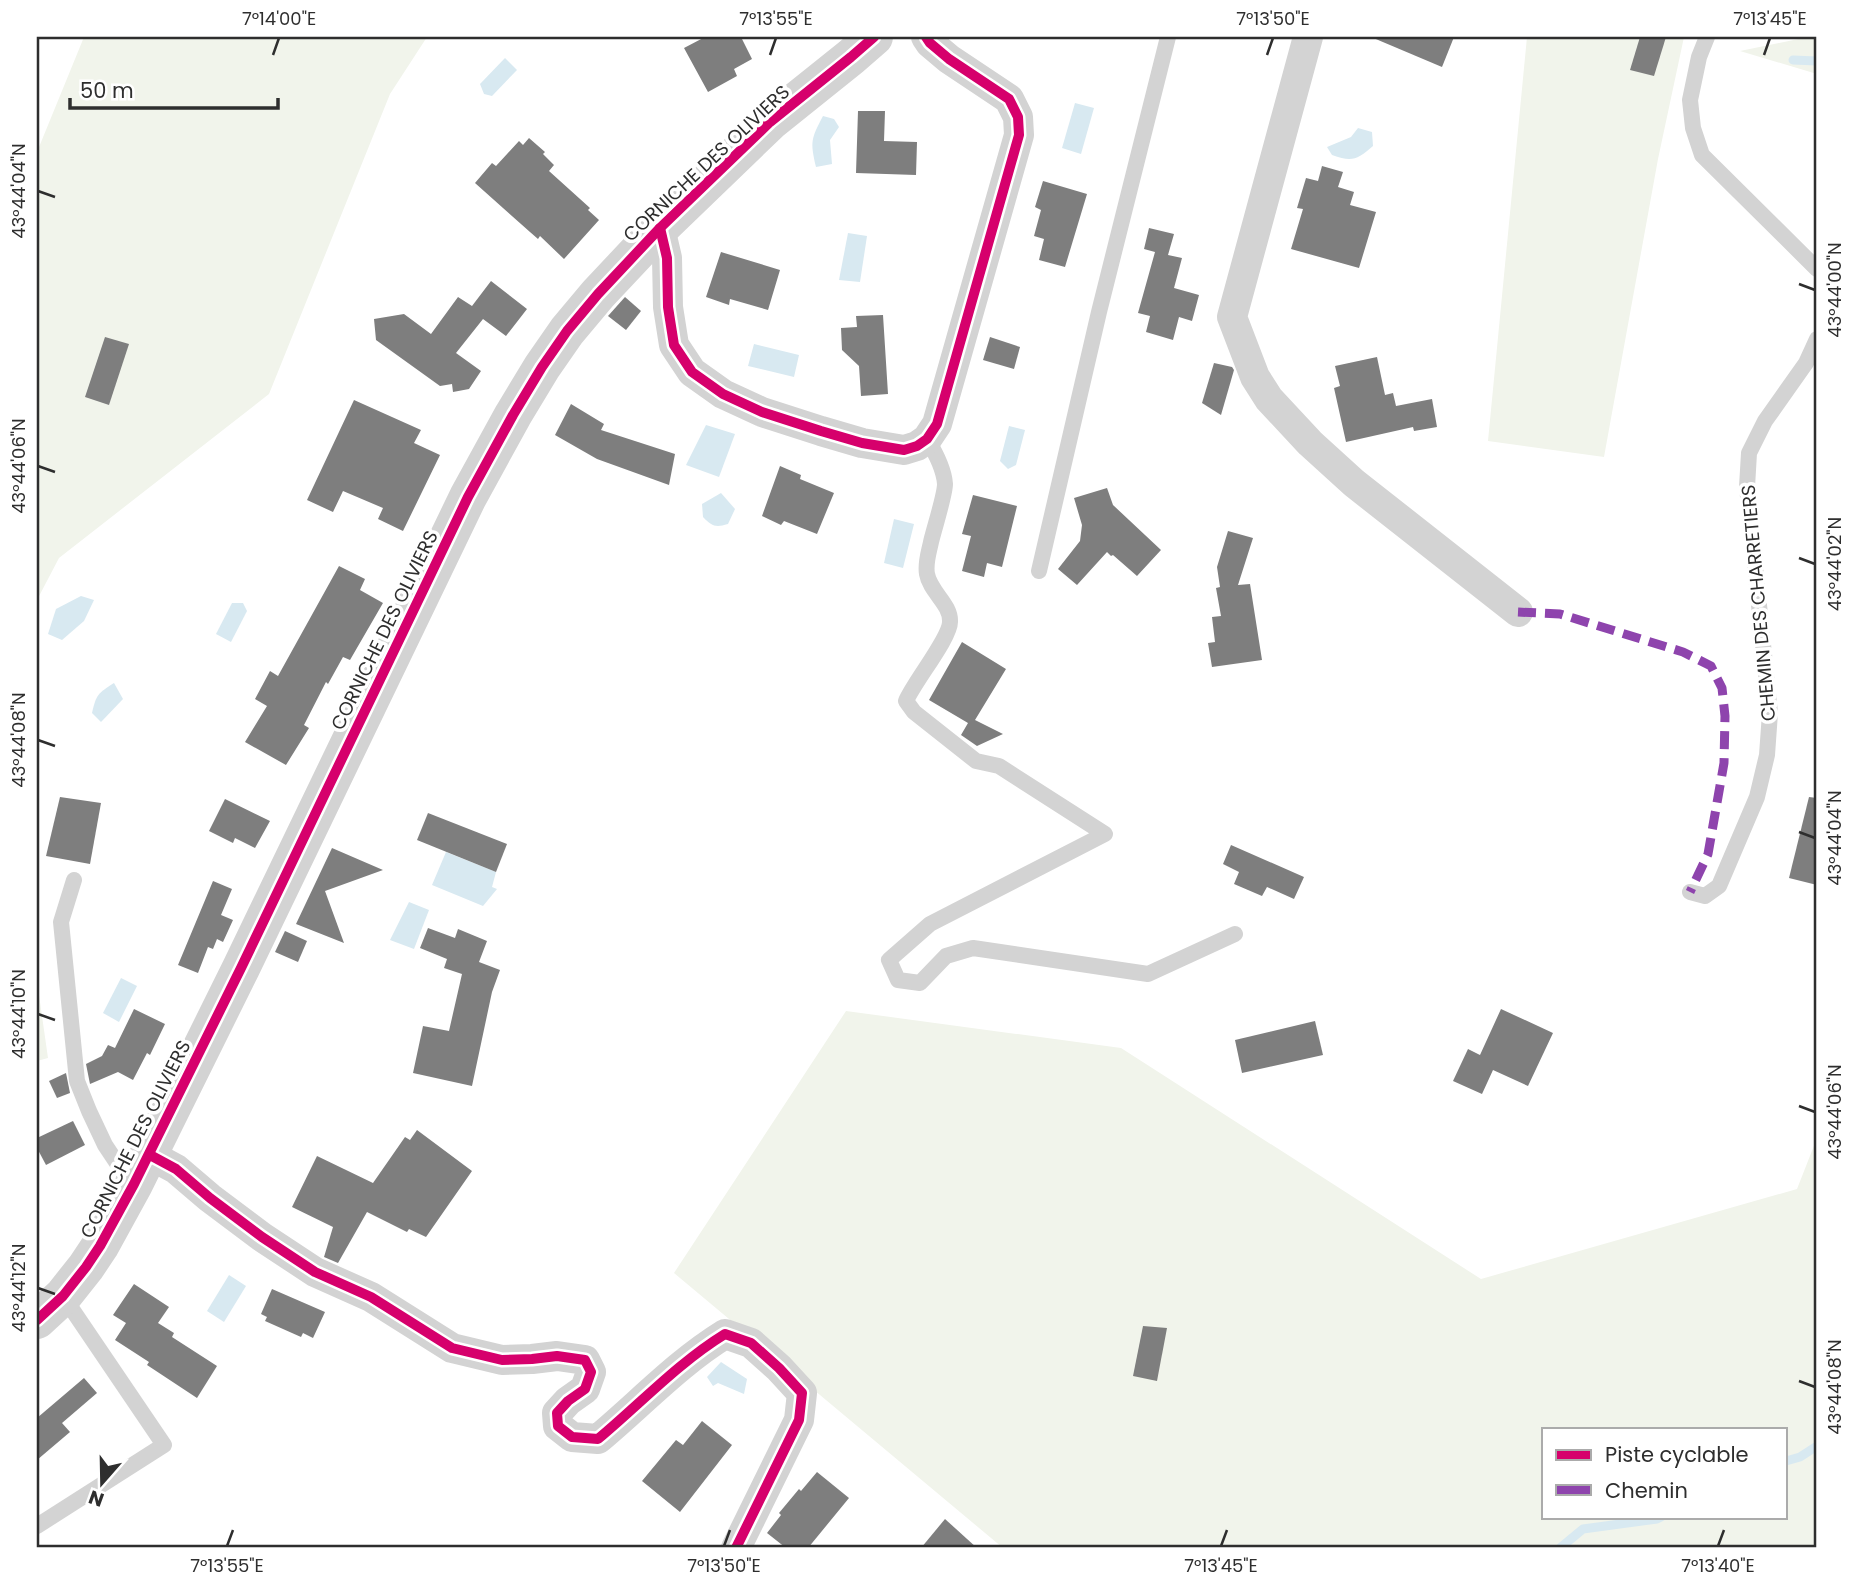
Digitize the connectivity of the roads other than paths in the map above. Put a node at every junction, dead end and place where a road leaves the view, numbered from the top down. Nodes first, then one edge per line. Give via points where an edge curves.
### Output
1 (874, 37) edge
2 (926, 37) edge
3 (1168, 37) edge
4 (1308, 37) edge
5 (1707, 37) edge
6 (660, 228) junction
7 (1817, 269) edge
8 (1817, 339) edge
9 (928, 439) junction
10 (1039, 571) dead end
11 (1518, 612) dead end
12 (75, 880) dead end
13 (1690, 892) dead end
14 (1235, 934) dead end
15 (142, 1169) junction
16 (50, 1308) edge
17 (37, 1526) edge
18 (736, 1548) edge

1 - 6 street, CORNICHE DES OLIVIERS via 770,122
2 - 9 street via 949,59 1009,99 1018,117 1019,135 937,424
3 - 10 lane
4 - 11 street via 1232,317 1255,377 1310,443
5 - 7 lane via 1690,100 1702,155
6 - 9 street via 674,345 692,372 723,394 762,412 862,443 904,450
6 - 15 street, CORNICHE DES OLIVIERS via 567,331 500,438
8 - 13 lane, CHEMIN DES CHARRETIERS via 1749,453 1747,487 1770,713 1757,797 1719,886 1705,896
9 - 14 lane via 945,485 927,574 950,621 947,634 906,701 976,761 999,766 1105,834 930,924 889,960 898,980 920,983 946,956 974,948 1148,974
12 - 15 lane via 61,922 77,1081 123,1172
15 - 16 street, CORNICHE DES OLIVIERS via 100,1246
15 - 18 street via 176,1169 315,1272 371,1297 452,1348 502,1360 557,1356 585,1360 591,1372 585,1389 557,1413 558,1426 572,1437 597,1439 686,1360 725,1334 751,1343 802,1392 799,1420
16 - 17 lane via 164,1445

